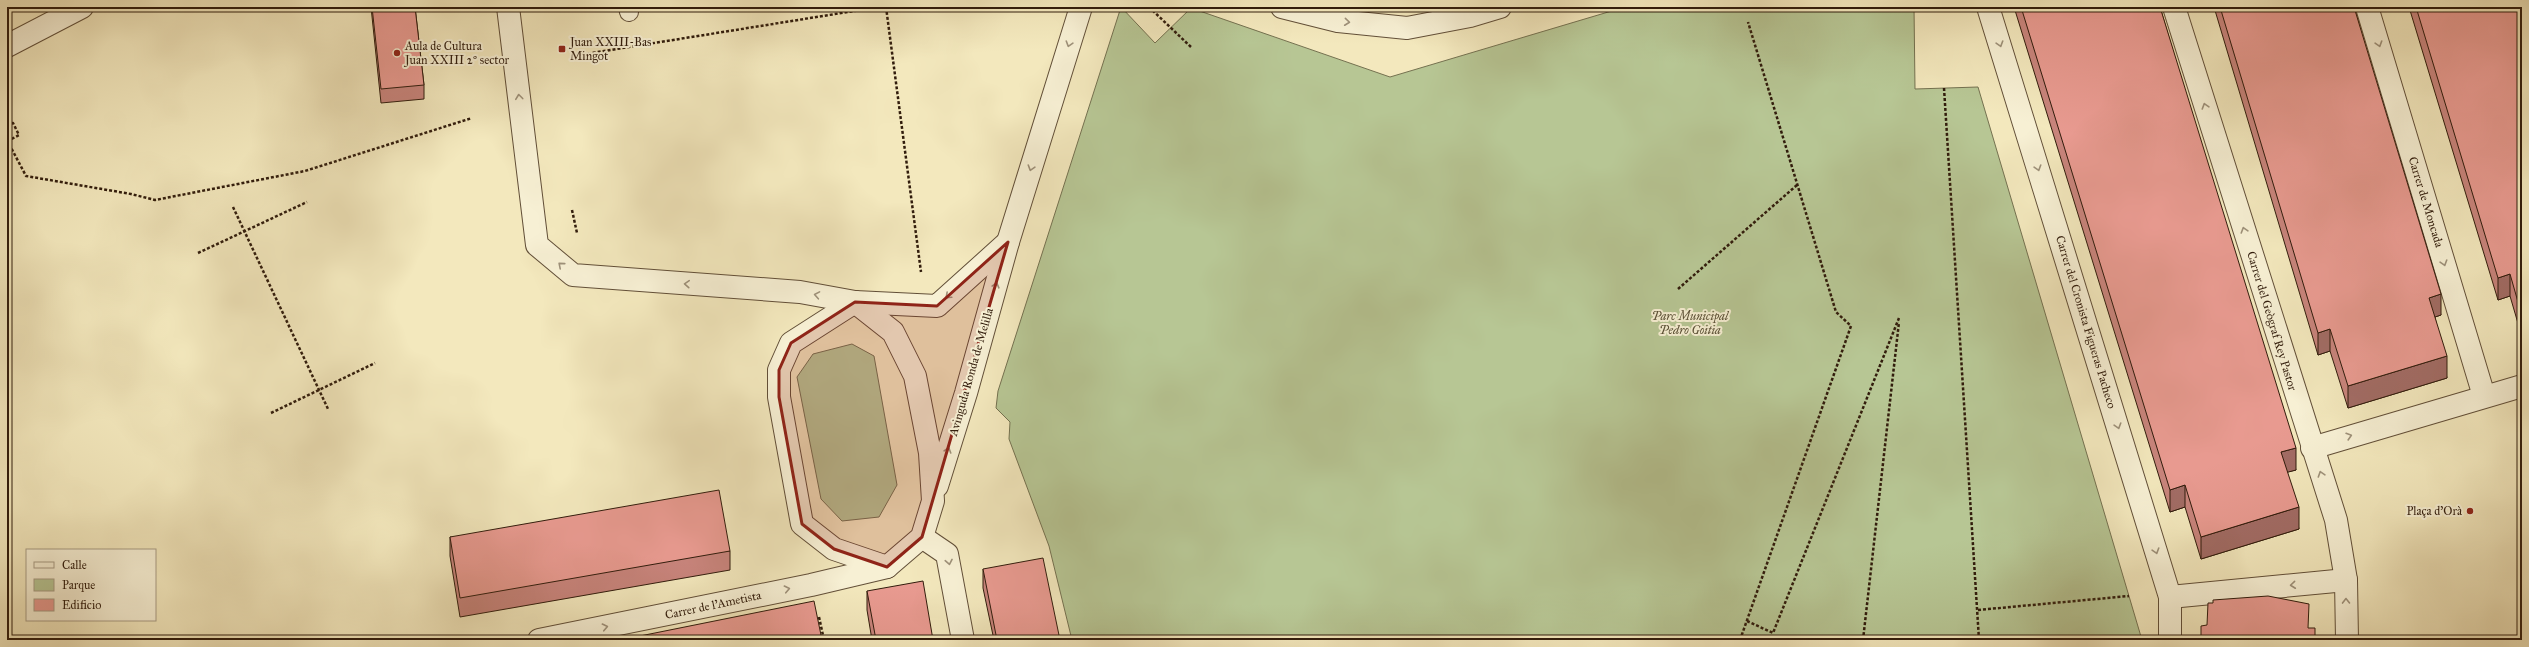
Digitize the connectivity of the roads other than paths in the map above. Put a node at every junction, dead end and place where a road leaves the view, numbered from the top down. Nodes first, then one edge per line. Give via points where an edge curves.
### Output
1 (82, 7) edge
2 (508, 7) edge
3 (1081, 7) edge
4 (1282, 7) edge
5 (1500, 7) edge
6 (1988, 7) edge
7 (2174, 7) edge
8 (2367, 7) edge
9 (7, 46) edge
10 (1008, 242) junction
11 (855, 302) junction
12 (2522, 386) edge
13 (2484, 396) junction
14 (2312, 448) junction
15 (932, 501) junction
16 (922, 537) junction
17 (886, 567) junction
18 (2346, 580) junction
19 (2170, 597) junction
20 (539, 640) edge
21 (963, 640) edge
22 (2170, 640) edge
23 (2347, 640) edge

1 - 9 street
11 -> 2 street via 800,292 572,275 538,245
3 -> 10 street, Avinguda Ronda de Melilla
4 -> 5 street via 1338,21 1407,28 1470,16
6 -> 19 street, Carrer del Cronista Figueras Pacheco
14 -> 7 street, Carrer del Geògraf Rey Pastor
8 -> 13 street, Carrer de Moncada
10 -> 11 street via 937,306
15 -> 10 street, Avinguda Ronda de Melilla via 966,393
11 - 15 street via 893,332 915,376 930,453
11 - 17 street via 791,343 779,370 779,397 802,524 834,549
12 - 13 street
14 -> 13 street
18 -> 14 street, Carrer del Geògraf Rey Pastor via 2336,520
15 - 16 street, Avinguda Ronda de Melilla
16 - 17 street
16 -> 21 street via 947,554
20 -> 17 street, Carrer de l'Ametista
18 -> 19 street
23 -> 18 street, Carrer del Geògraf Rey Pastor
19 - 22 street, Carrer del Cronista Figueras Pacheco

